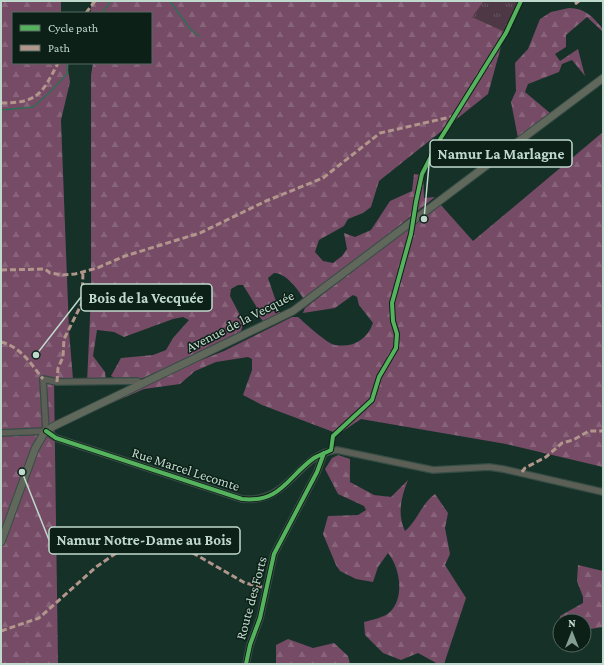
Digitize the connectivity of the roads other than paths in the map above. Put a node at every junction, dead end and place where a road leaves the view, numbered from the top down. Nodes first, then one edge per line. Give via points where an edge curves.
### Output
1 (603, 78) edge
2 (142, 383) junction
3 (46, 431) junction
4 (1, 433) edge
5 (324, 453) junction
6 (603, 492) edge
7 (1, 542) edge
8 (246, 664) edge

1 - 2 main road, Avenue de la Vecquée via 293,311
2 - 3 main road, Avenue de la Vecquée
2 - 3 street via 57,382 43,379
3 - 4 street
3 - 5 street, Rue Marcel Lecomte via 56,438 242,500 257,501 277,493 308,463
3 - 7 main road, Avenue de la Vecquée via 33,454
5 - 6 street, Rue Marcel Lecomte via 331,450 344,451 433,470 489,467
5 - 8 street, Route des Forts via 317,472 274,554 260,618

